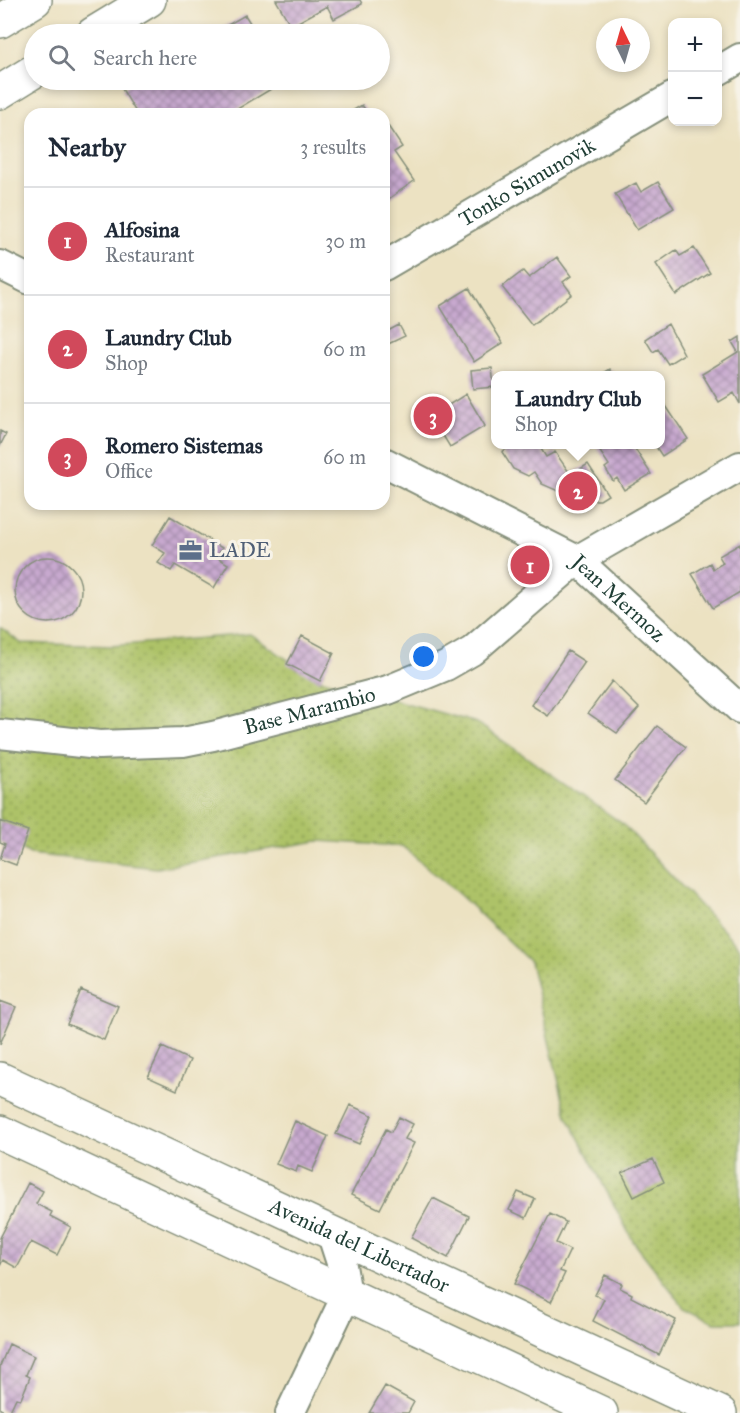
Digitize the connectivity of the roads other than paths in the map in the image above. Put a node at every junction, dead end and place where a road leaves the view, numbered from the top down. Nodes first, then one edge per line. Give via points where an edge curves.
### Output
1 (35, 0) edge
2 (148, 0) edge
3 (0, 21) edge
4 (109, 24) edge
5 (740, 58) edge
6 (722, 68) edge
7 (24, 77) edge
8 (0, 92) edge
9 (668, 99) edge
10 (390, 262) edge
11 (0, 265) edge
12 (24, 277) edge
13 (390, 465) edge
14 (740, 466) edge
15 (577, 560) junction
16 (740, 709) edge
17 (0, 734) edge
18 (0, 1079) edge
19 (0, 1132) edge
20 (331, 1232) junction
21 (347, 1294) junction
22 (290, 1413) edge
23 (601, 1413) edge
24 (720, 1413) edge

1 - 3 main road
2 - 4 main road
5 - 6 street
7 - 8 main road
9 - 10 street, Tonko Simunovik
11 - 12 street
13 - 15 street, Jean Mermoz
14 - 15 street, Base Marambio
15 - 16 street, Jean Mermoz
15 - 17 street, Base Marambio via 472,651 417,679 358,699 183,742 99,745
18 - 20 main road, Avenida del Libertador
19 - 21 main road
20 - 21 street
20 - 24 main road, Avenida del Libertador
21 - 22 street
21 - 23 main road

